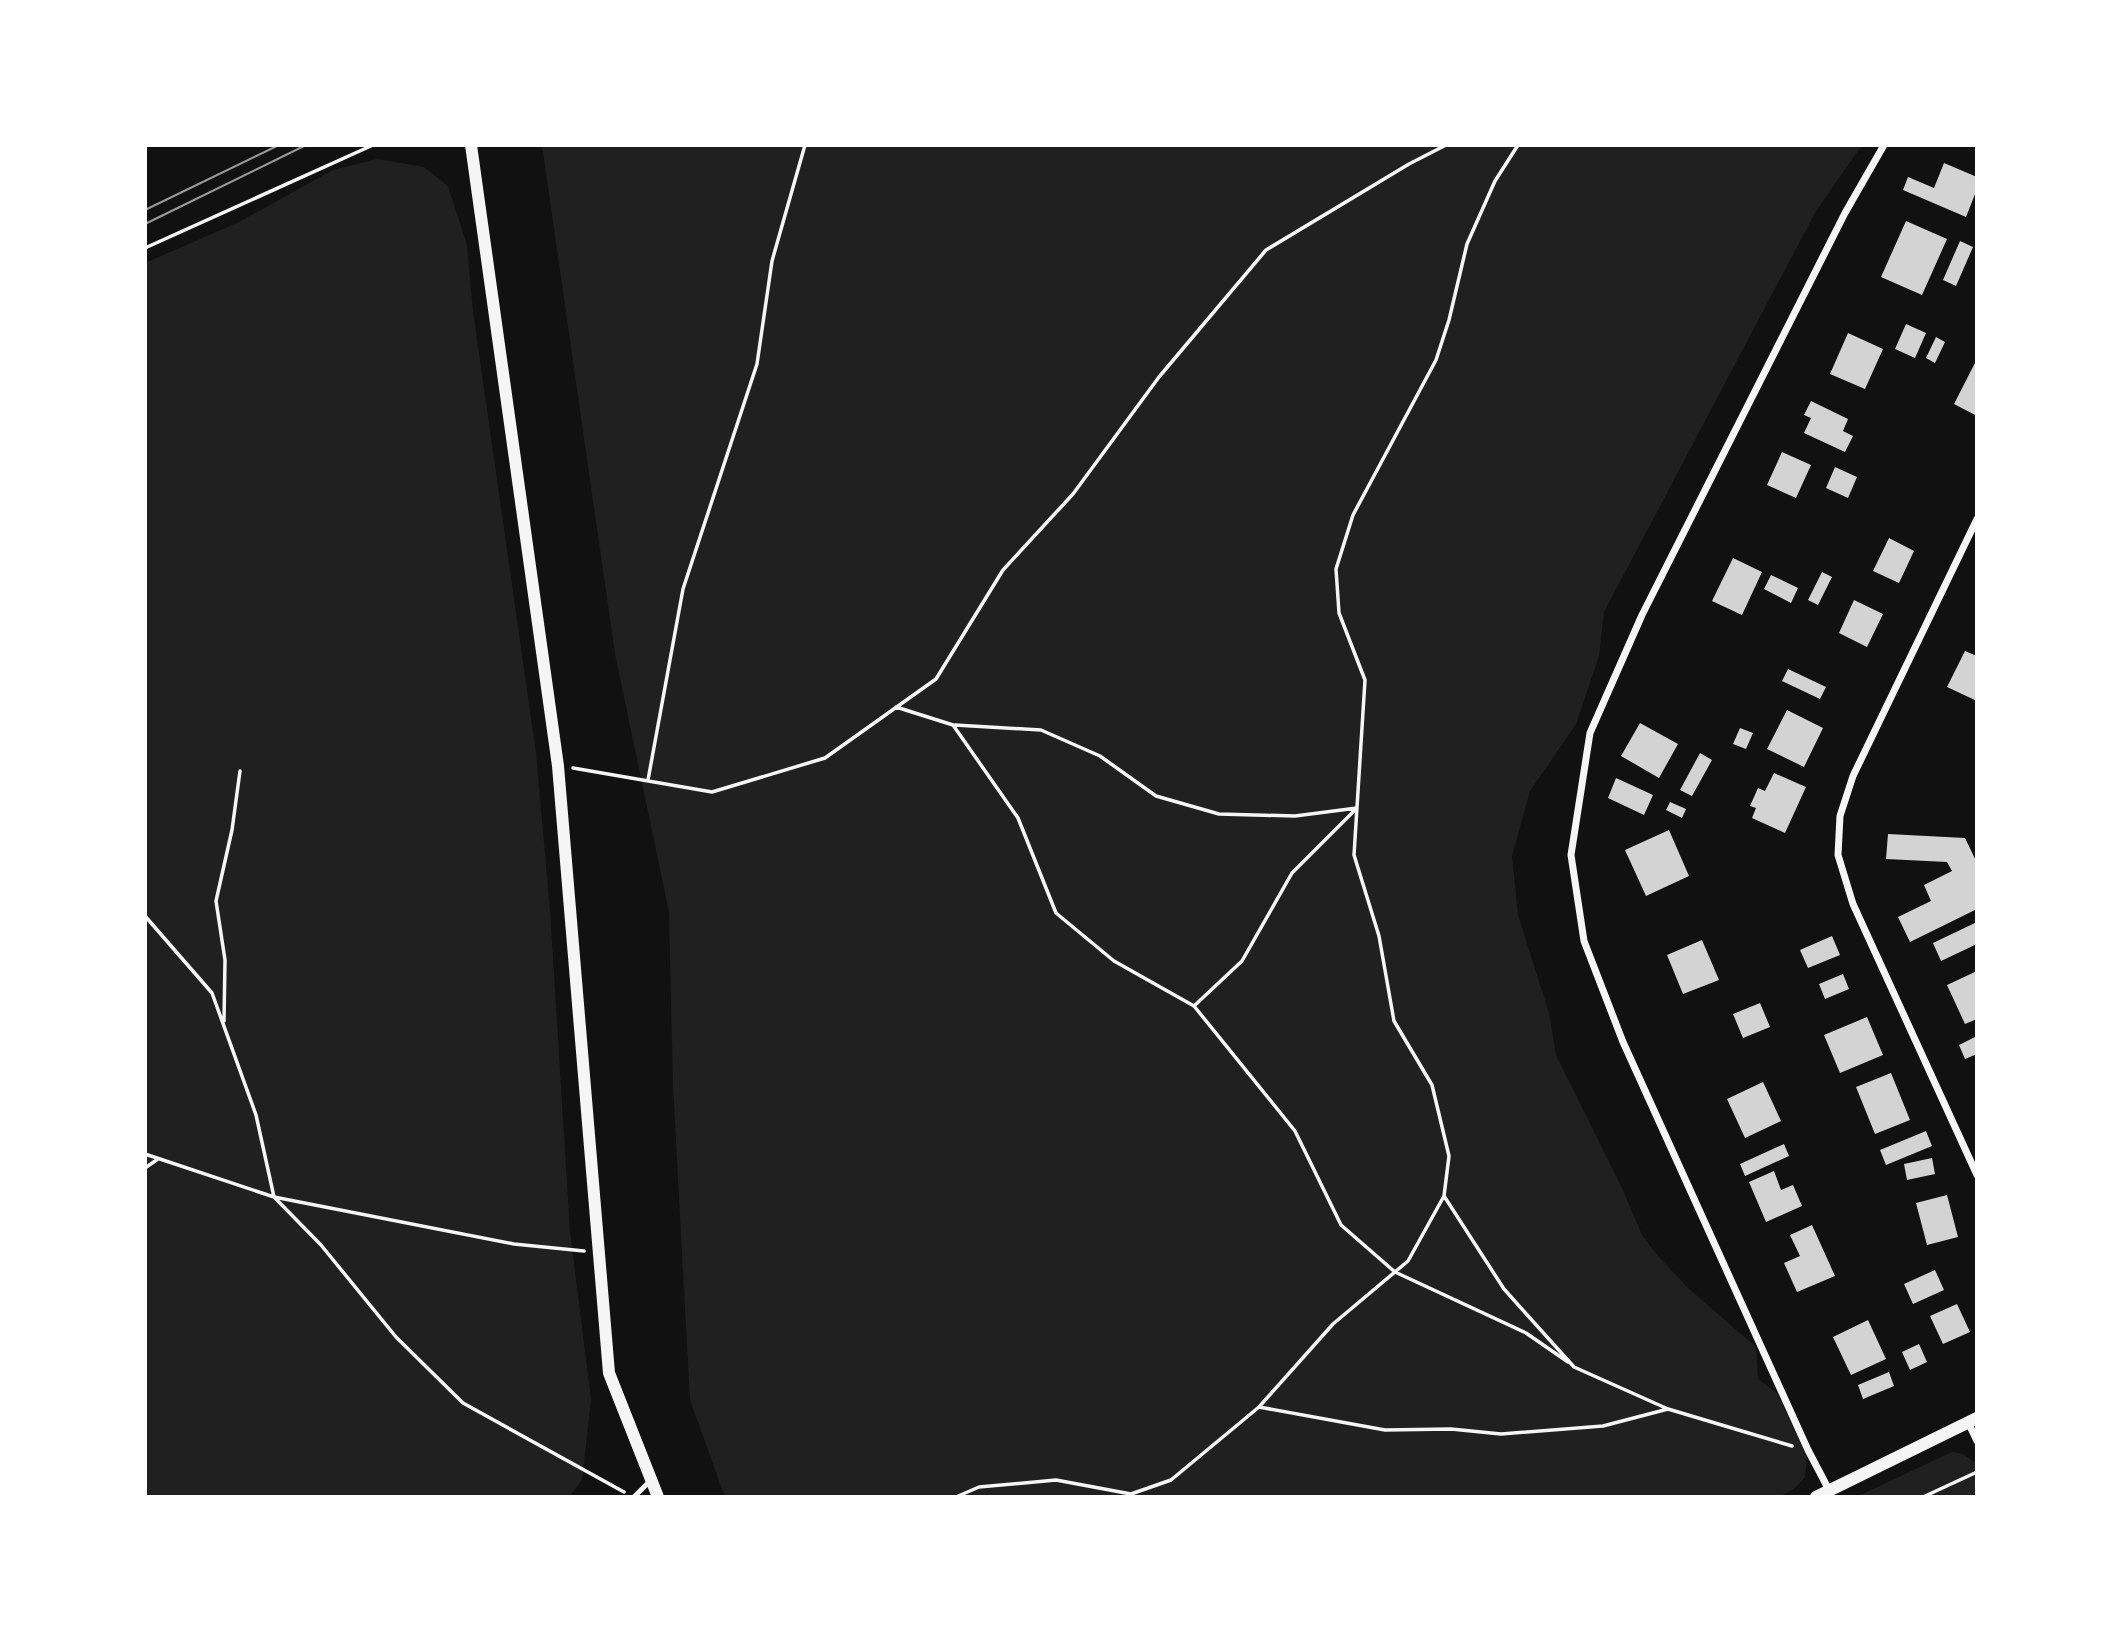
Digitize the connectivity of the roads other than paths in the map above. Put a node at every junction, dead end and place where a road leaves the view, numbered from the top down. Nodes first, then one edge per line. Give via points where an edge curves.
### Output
1 (471, 145) edge
2 (1884, 145) edge
3 (1977, 519) edge
4 (1977, 1175) edge
5 (1973, 1420) edge
6 (1977, 1441) edge
7 (650, 1481) junction
8 (1829, 1490) junction
9 (633, 1497) edge
10 (659, 1497) edge
11 (1816, 1497) edge

1 - 7 street via 558,766 610,1373
2 - 8 street via 1845,213 1636,627 1590,733 1571,855 1584,941 1623,1042
3 - 4 street via 1853,776 1840,816 1838,855 1853,904
5 - 6 street
5 - 8 street
7 - 9 lane
7 - 10 street
8 - 11 street

